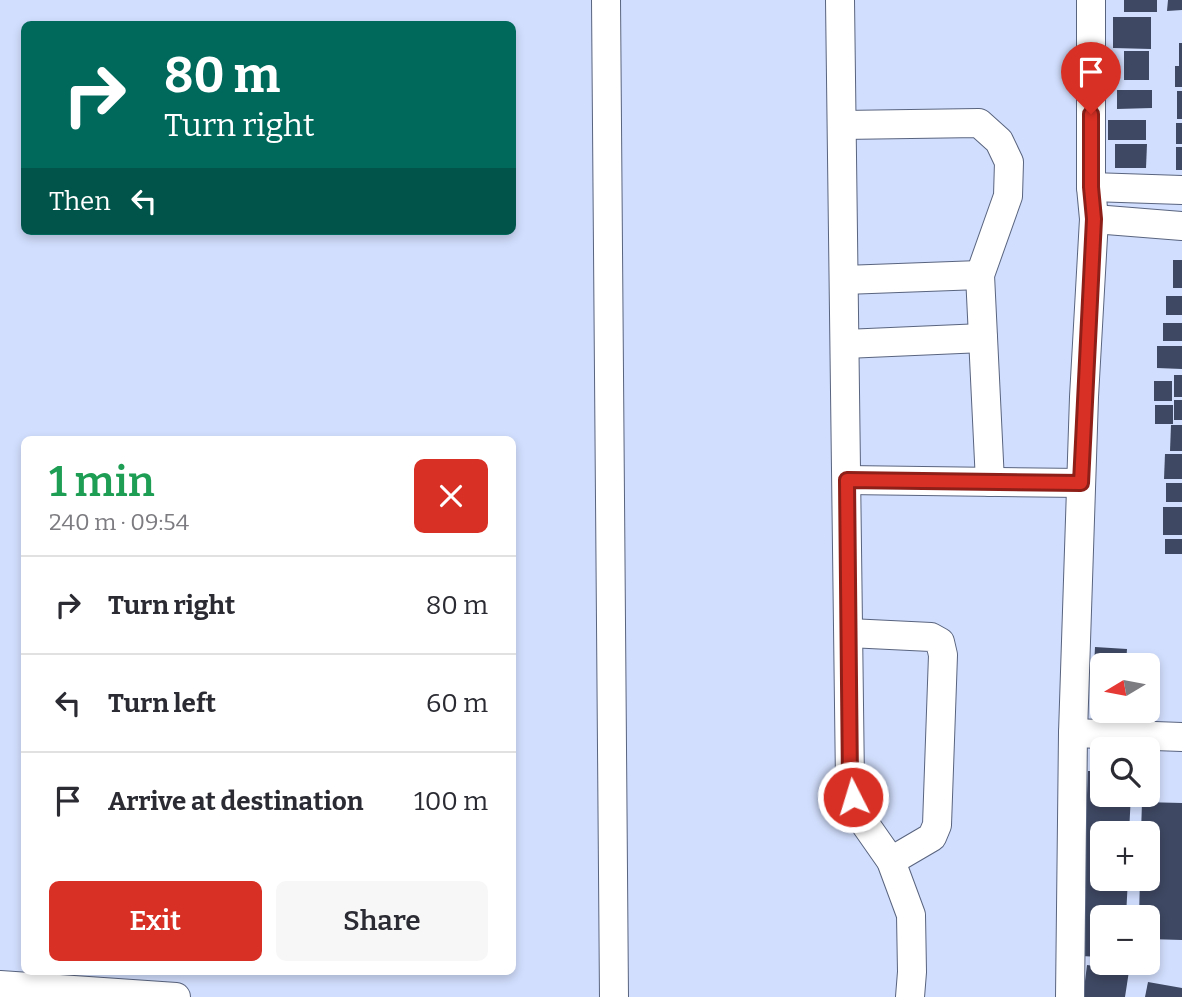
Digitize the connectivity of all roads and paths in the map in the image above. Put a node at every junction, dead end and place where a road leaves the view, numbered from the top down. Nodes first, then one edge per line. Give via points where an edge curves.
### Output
1 (606, 0) edge
2 (840, 0) edge
3 (1091, 0) edge
4 (842, 125) junction
5 (1091, 187) junction
6 (1182, 190) edge
7 (1094, 219) junction
8 (1182, 226) edge
9 (980, 275) junction
10 (844, 280) junction
11 (983, 338) junction
12 (845, 344) junction
13 (847, 480) junction
14 (990, 482) junction
15 (1081, 483) junction
16 (849, 633) junction
17 (1073, 733) junction
18 (1182, 737) edge
19 (891, 860) junction
20 (0, 985) edge
21 (43, 993) edge
22 (176, 997) edge
23 (614, 997) edge
24 (910, 997) edge
25 (1070, 997) edge

1 - 23 street
2 - 4 street
3 - 5 street
4 - 9 street via 979,123 999,141 1009,162 1008,196
4 - 10 street
5 - 6 street
5 - 7 street
7 - 8 street
7 - 15 street
9 - 10 street
9 - 11 street
10 - 12 street
11 - 12 street
11 - 14 street
12 - 13 street
13 - 14 street
13 - 16 street
14 - 15 street
15 - 17 street
16 - 19 street via 850,783 856,811
16 - 19 street via 931,637 940,642 943,655 937,825 932,837
17 - 18 street
17 - 25 street
19 - 24 street via 911,915
20 - 21 street
21 - 22 street

